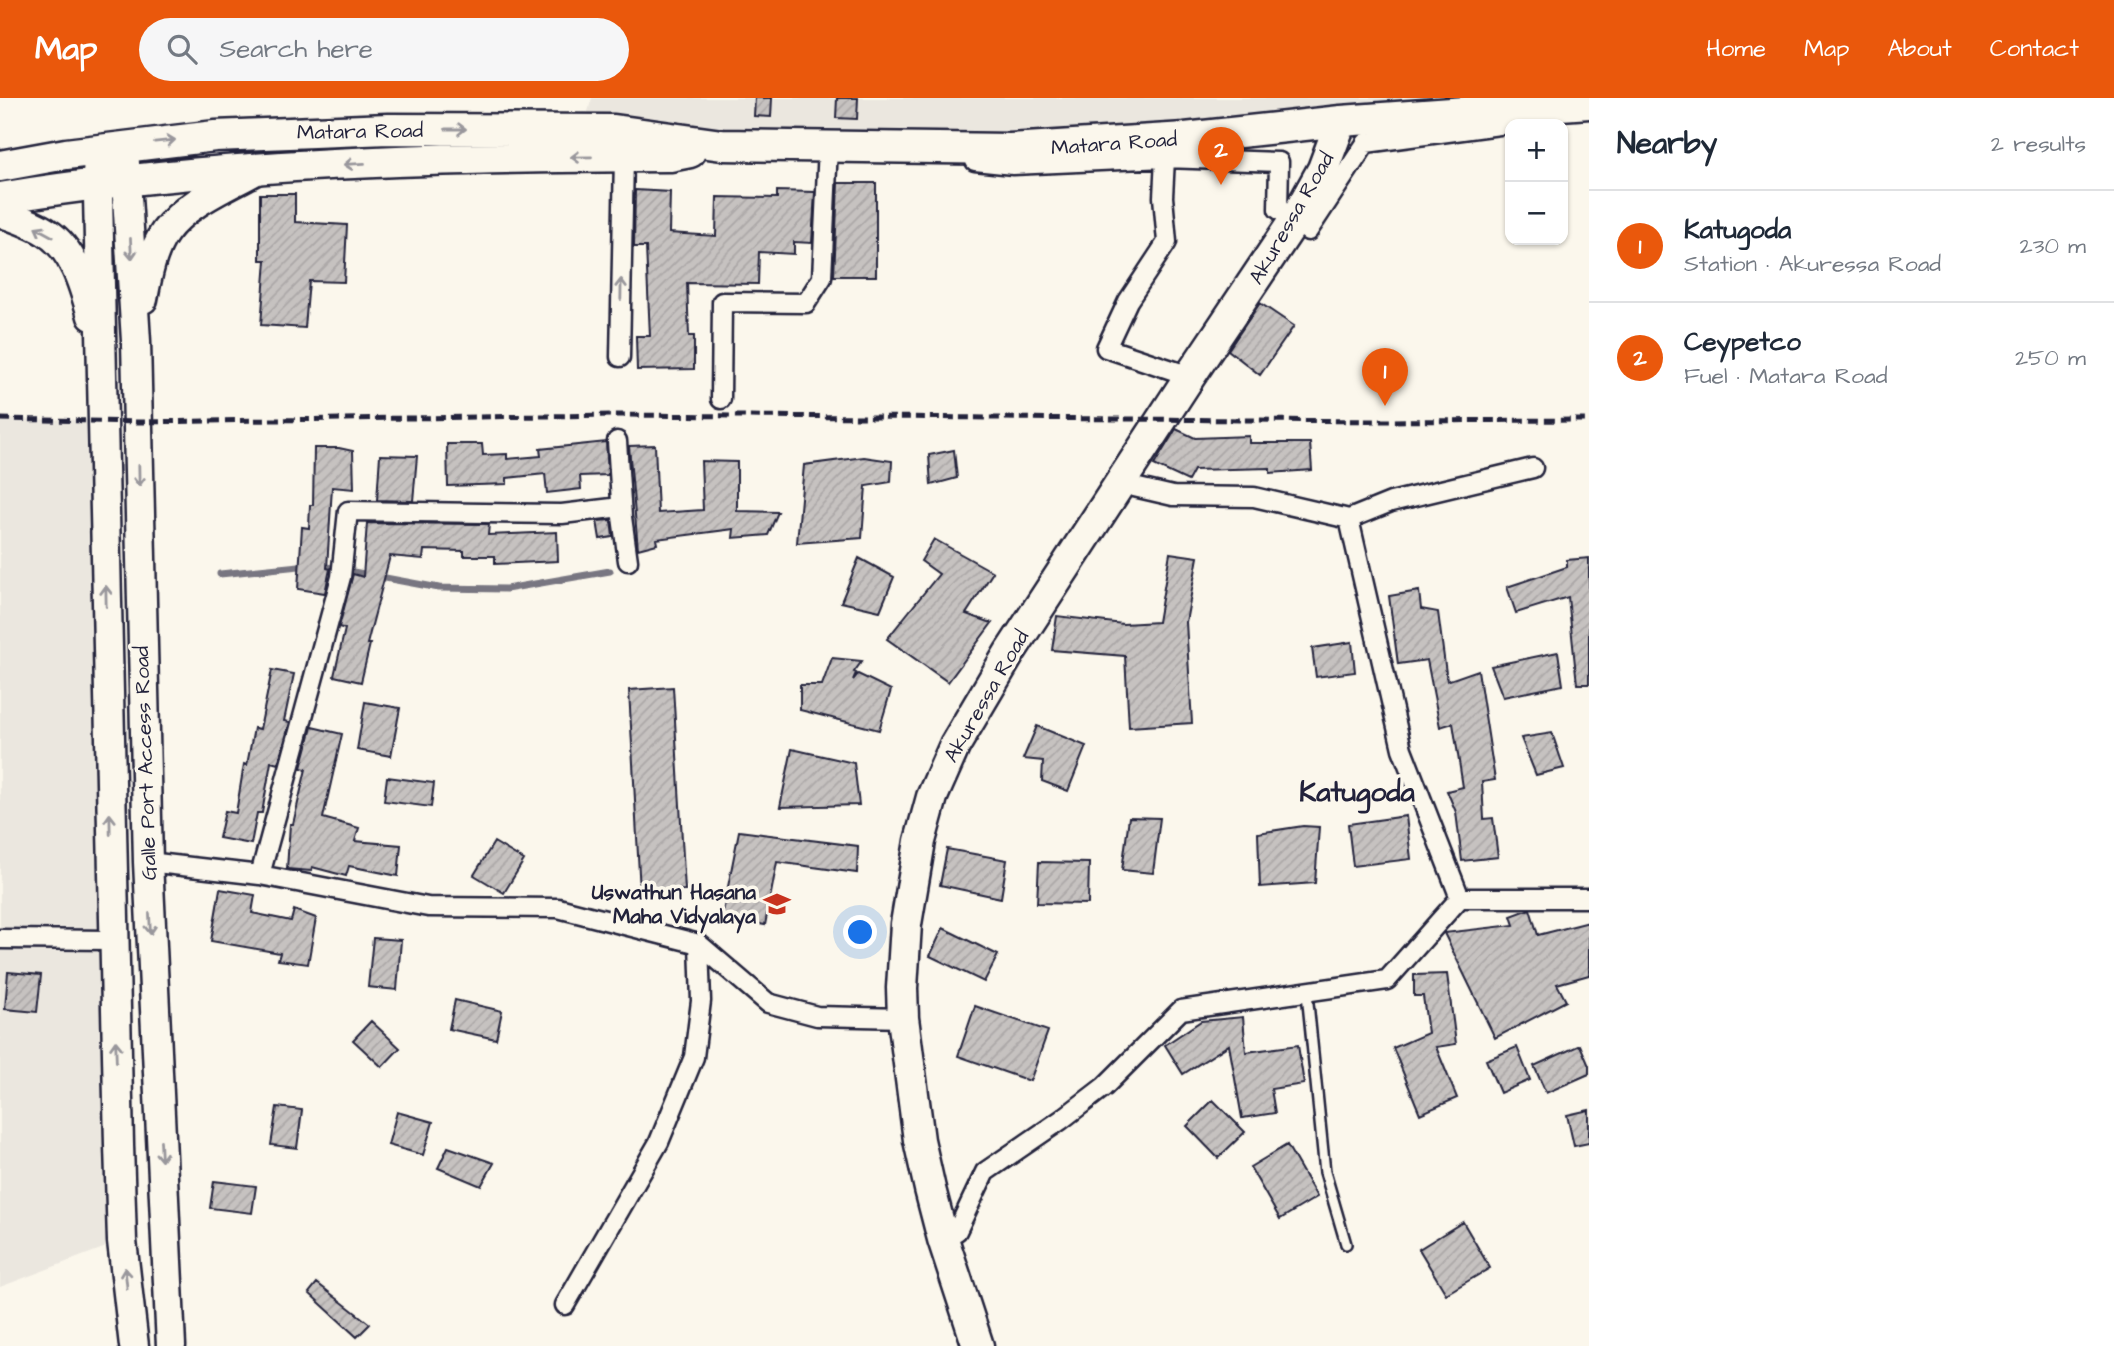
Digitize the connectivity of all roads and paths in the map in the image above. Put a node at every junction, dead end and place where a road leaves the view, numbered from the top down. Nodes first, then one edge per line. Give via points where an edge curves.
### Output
1 (1589, 103) edge
2 (1589, 113) edge
3 (1341, 121) junction
4 (722, 145) junction
5 (828, 146) junction
6 (110, 149) junction
7 (624, 157) junction
8 (1165, 158) junction
9 (0, 166) edge
10 (256, 170) junction
11 (112, 182) junction
12 (0, 198) edge
13 (0, 212) edge
14 (1294, 221) junction
15 (136, 341) junction
16 (102, 356) junction
17 (620, 357) dead end
18 (1190, 376) junction
19 (721, 399) dead end
20 (617, 441) dead end
21 (1534, 468) dead end
22 (1121, 484) junction
23 (621, 507) junction
24 (1349, 519) junction
25 (628, 561) dead end
26 (148, 862) junction
27 (260, 875) junction
28 (1460, 898) junction
29 (1589, 898) edge
30 (0, 939) edge
31 (113, 940) junction
32 (699, 944) junction
33 (1307, 993) junction
34 (903, 1018) junction
35 (943, 1239) junction
36 (1346, 1244) dead end
37 (565, 1305) dead end
38 (134, 1346) edge
39 (171, 1346) edge
40 (978, 1346) edge

1 - 3 highway, Matara Road
2 - 14 street via 1366,143 1308,231
3 - 5 highway, Matara Road via 1185,138 1010,149
3 - 14 highway, Akuressa Road
4 - 5 highway, Matara Road
6 -> 4 highway, Matara Road via 215,136 388,129 614,130
4 - 7 highway, Matara Road via 670,156
5 - 8 street via 1013,165
5 - 19 street via 822,278 806,303 722,302
6 - 9 highway, Matara Road
6 - 11 main road
7 -> 10 highway, Matara Road via 446,159
17 -> 7 street
8 - 14 street via 1279,162 1278,209
8 - 18 street via 1167,242 1128,301 1107,348
10 - 11 highway, Matara Road
10 - 15 main road via 176,219 163,234 148,272
11 - 12 highway, Matara Road
11 -> 15 main road, Galle Port Access Road
11 - 16 main road, Galle Port Access Road
16 -> 13 main road via 83,283 62,245 43,230
14 - 18 highway, Akuressa Road
15 -> 26 main road, Galle Port Access Road
31 -> 16 main road, Galle Port Access Road
18 - 22 highway, Akuressa Road
20 - 23 street
21 - 24 street via 1391,502
22 - 24 street via 1173,496 1254,497
22 - 34 highway, Akuressa Road via 1010,652 937,784 920,841 905,924
23 - 25 street
23 - 27 street via 562,514 348,511 341,577
24 - 28 street via 1402,749
26 - 27 street
26 -> 39 main road, Galle Port Access Road
27 - 32 street via 428,907 558,908
28 - 29 street
28 - 33 street via 1387,980
30 - 31 street
38 -> 31 main road, Galle Port Access Road via 122,1241
32 - 34 street via 768,1003 817,1016
32 - 37 street via 701,1001 694,1057 659,1142
33 - 35 street via 1181,1010 1104,1087 985,1172 957,1231
33 - 36 lane via 1325,1172
34 - 35 highway, Akuressa Road via 919,1140
35 - 40 highway, Akuressa Road

